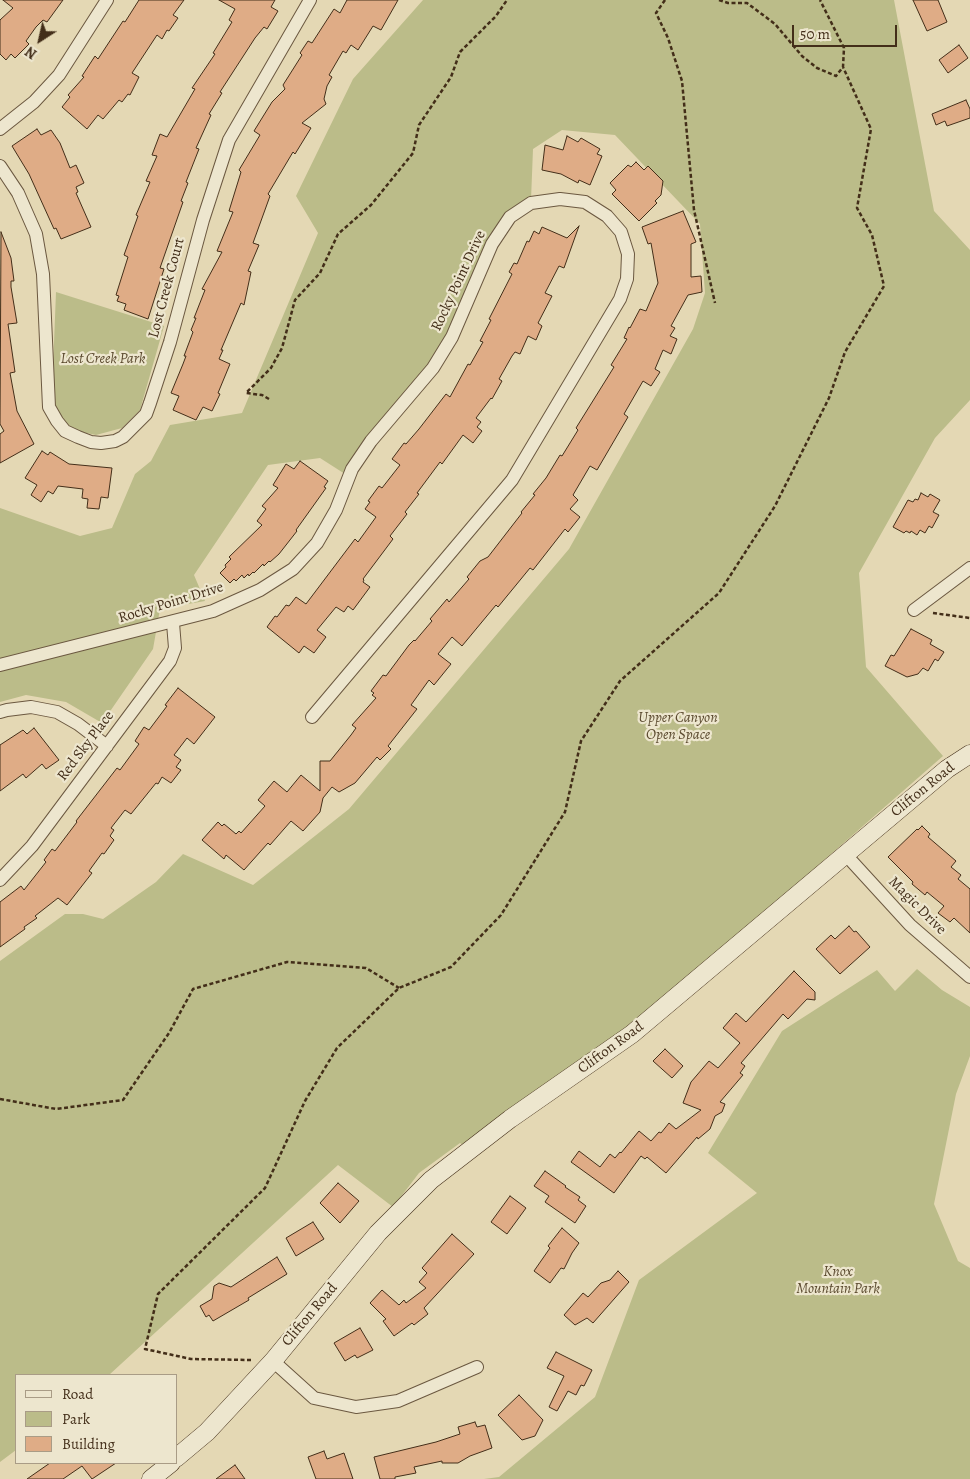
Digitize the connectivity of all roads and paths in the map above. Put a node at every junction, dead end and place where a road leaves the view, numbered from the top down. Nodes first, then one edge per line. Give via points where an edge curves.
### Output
1 (107, 0) edge
2 (310, 0) edge
3 (507, 0) edge
4 (665, 0) edge
5 (719, 0) edge
6 (820, 0) edge
7 (843, 67) junction
8 (0, 129) edge
9 (0, 166) edge
10 (715, 303) dead end
11 (269, 399) dead end
12 (970, 568) edge
13 (914, 610) joint
14 (970, 618) edge
15 (173, 623) junction
16 (0, 665) edge
17 (0, 712) edge
18 (312, 716) dead end
19 (107, 746) junction
20 (970, 754) edge
21 (846, 855) junction
22 (0, 880) edge
23 (970, 977) edge
24 (398, 988) junction
25 (0, 1099) edge
26 (273, 1361) junction
27 (477, 1367) dead end
28 (178, 1456) edge
29 (169, 1464) edge
30 (151, 1479) edge

1 - 8 street via 59,75 34,102
2 - 9 street, Lost Creek Court via 229,140 150,404 146,414 123,438 101,443 78,437 65,431 49,408 43,274 36,234 18,193
3 - 11 path via 496,16 460,52 451,77 419,125 413,153 371,205 338,234 320,273 295,300 282,348 271,368 246,393
4 - 10 path via 656,13 682,81 694,210
5 - 7 path via 747,3 776,24 816,68 836,76
6 - 7 path via 844,48
7 - 24 path via 871,130 857,208 872,235 884,286 845,352 829,398 776,506 719,593 620,681 581,741 565,812 501,915 451,967
12 - 13 street
13 - 14 path
15 - 16 street, Rocky Point Drive
15 - 18 street, Rocky Point Drive via 213,611 260,590 293,569 316,542 336,510 352,470 370,441 433,368 452,337 492,244 510,217 531,203 560,199 585,202 607,216 620,232 628,254 627,279 620,300 512,480
15 - 19 street, Red Sky Place via 176,648 170,661
17 - 19 street via 31,707 58,712
19 - 22 street, Red Sky Place via 32,846
20 - 21 street, Clifton Road via 947,769
21 - 23 street, Magic Drive via 910,925
21 - 26 street, Clifton Road via 632,1034 510,1119 431,1180 378,1233
24 - 25 path via 366,968 287,962 193,989 169,1033 124,1100 56,1109
24 - 26 path via 337,1048 305,1101 265,1188 158,1294 145,1349 191,1359
26 - 27 street via 314,1398 356,1407 398,1401
26 - 28 street, Clifton Road via 207,1432
29 - 30 street

